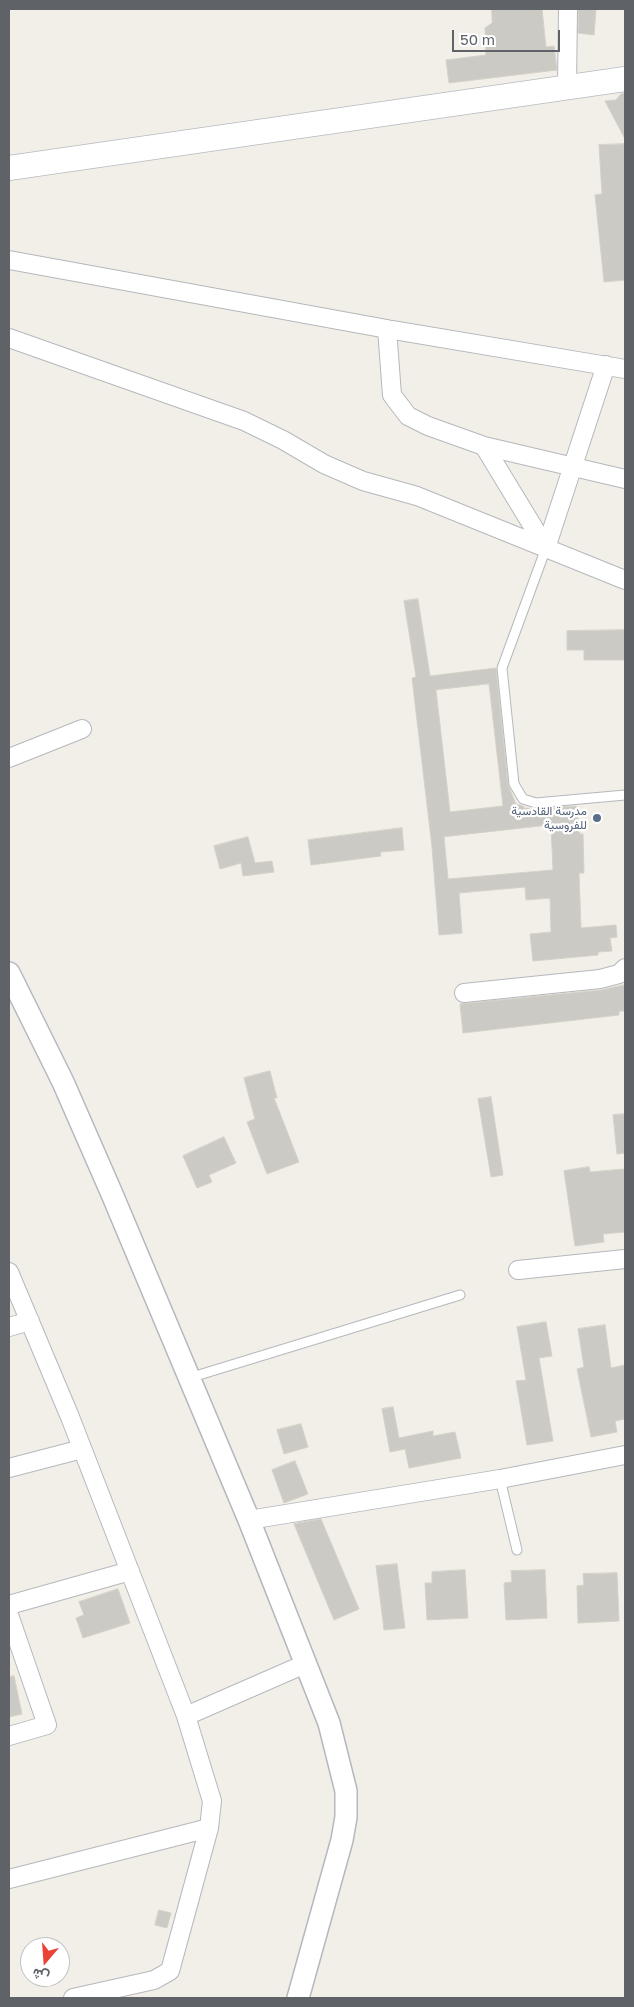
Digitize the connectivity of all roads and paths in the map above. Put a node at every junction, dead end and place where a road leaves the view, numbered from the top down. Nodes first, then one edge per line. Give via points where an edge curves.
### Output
1 (568, 9) edge
2 (625, 79) edge
3 (567, 87) junction
4 (9, 168) edge
5 (9, 260) edge
6 (387, 329) junction
7 (9, 338) edge
8 (606, 365) junction
9 (625, 369) edge
10 (484, 446) junction
11 (573, 467) junction
12 (625, 479) edge
13 (546, 548) junction
14 (625, 580) edge
15 (82, 729) dead end
16 (9, 758) edge
17 (625, 795) edge
18 (625, 968) edge
19 (9, 972) edge
20 (464, 994) dead end
21 (625, 1259) edge
22 (518, 1270) dead end
23 (9, 1272) edge
24 (460, 1295) dead end
25 (30, 1321) junction
26 (9, 1326) edge
27 (189, 1378) junction
28 (82, 1449) junction
29 (625, 1455) edge
30 (9, 1468) edge
31 (500, 1479) junction
32 (249, 1520) junction
33 (517, 1550) dead end
34 (130, 1571) junction
35 (9, 1605) edge
36 (9, 1615) edge
37 (305, 1664) junction
38 (186, 1716) junction
39 (9, 1736) edge
40 (209, 1828) junction
41 (9, 1879) edge
42 (73, 1998) edge
43 (298, 1998) edge

1 - 3 street
2 - 3 main road
3 - 4 main road
5 - 6 street
6 - 8 street
6 - 10 street via 392,395 408,416
7 - 13 street via 244,421 363,481 417,496
8 - 9 street
8 - 11 street
10 - 11 street
10 - 13 street
11 - 12 street
11 - 13 street
13 - 14 street
13 - 17 lane via 502,668 514,784 523,799 536,803
15 - 16 street
18 - 20 street via 619,974 600,979
19 - 27 street via 67,1091
21 - 22 street
23 - 25 street
24 - 27 lane
25 - 26 street
25 - 28 street
27 - 32 street
28 - 30 street
28 - 34 street
29 - 31 street
31 - 32 street
31 - 33 lane
32 - 37 street
34 - 35 street
34 - 38 street
36 - 39 street via 47,1725
37 - 38 street
37 - 43 street via 329,1723 343,1772 346,1817
38 - 40 street via 212,1801
40 - 41 street
40 - 42 street via 170,1971 154,1980

